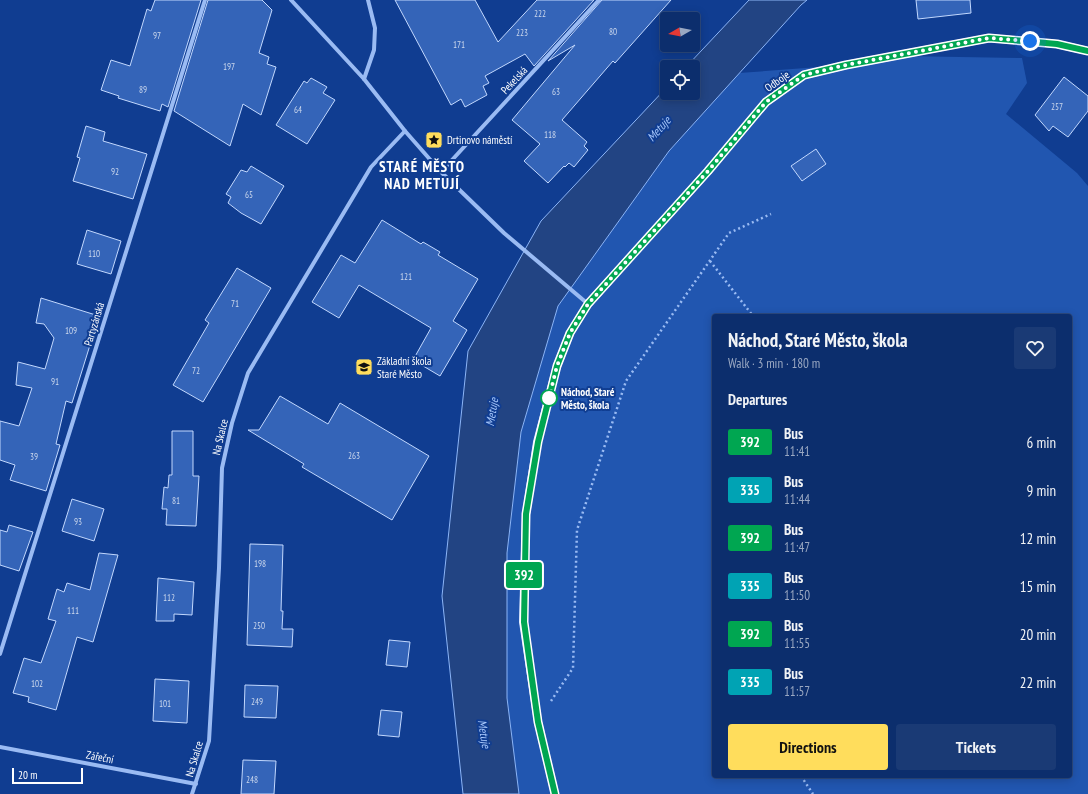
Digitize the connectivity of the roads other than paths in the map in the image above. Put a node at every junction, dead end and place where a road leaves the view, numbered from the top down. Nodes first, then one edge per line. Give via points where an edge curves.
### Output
1 (205, 0) edge
2 (291, 0) edge
3 (368, 0) edge
4 (599, 0) edge
5 (1088, 51) edge
6 (364, 79) junction
7 (405, 131) junction
8 (441, 172) junction
9 (588, 304) junction
10 (0, 654) edge
11 (0, 747) edge
12 (196, 784) junction
13 (192, 794) edge
14 (555, 794) edge

1 - 10 street, Partyzánská
2 - 6 street
3 - 6 street via 375,28 374,50
4 - 8 street, Pekelská
5 - 9 street, Odboje via 1057,44 989,38 804,75 766,102 708,171
6 - 7 street
7 - 8 street
7 - 12 street, Na Skalce via 371,168 248,373 232,423 222,468 209,741
8 - 9 street via 504,233
9 - 14 street, Odboje via 570,333 557,366 538,442 526,514 524,622 538,722
11 - 12 street, Zářeční
12 - 13 street, Na Skalce

